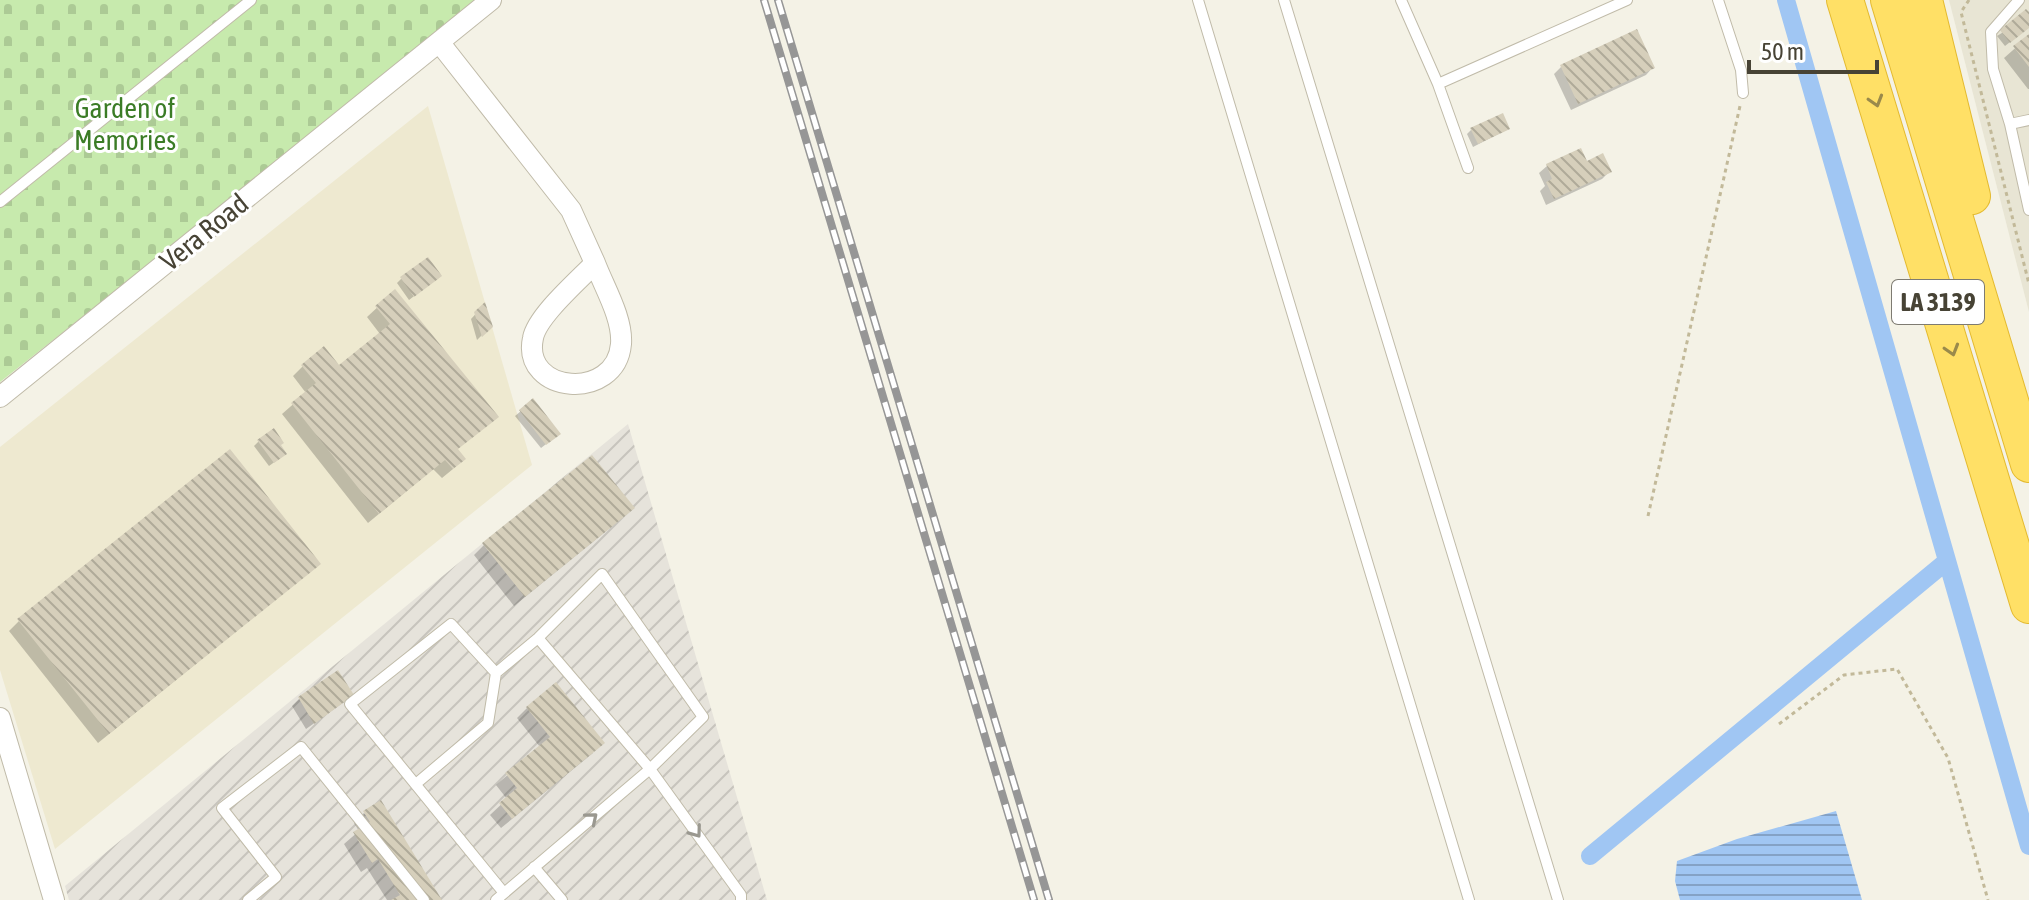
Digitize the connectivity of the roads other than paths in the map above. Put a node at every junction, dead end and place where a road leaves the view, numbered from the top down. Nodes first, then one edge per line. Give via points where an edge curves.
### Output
1 (251, 0) edge
2 (491, 0) edge
3 (1198, 0) edge
4 (1284, 0) edge
5 (1401, 0) edge
6 (1627, 0) edge
7 (1718, 0) edge
8 (1845, 0) edge
9 (1889, 0) edge
10 (1924, 0) edge
11 (2019, 0) edge
12 (439, 42) junction
13 (1438, 84) junction
14 (1743, 93) road end
15 (2029, 120) edge
16 (2010, 124) junction
17 (1468, 168) dead end
18 (2025, 176) edge
19 (0, 202) edge
20 (2029, 210) edge
21 (595, 263) junction
22 (0, 397) edge
23 (2029, 431) edge
24 (2029, 464) edge
25 (2029, 605) edge
26 (538, 638) junction
27 (496, 673) junction
28 (0, 718) edge
29 (650, 769) junction
30 (417, 783) junction
31 (534, 867) junction
32 (500, 896) edge
33 (54, 900) edge
34 (248, 900) edge
35 (424, 900) edge
36 (562, 900) edge
37 (741, 900) edge
38 (1469, 900) edge
39 (1558, 900) edge

1 - 19 lane
2 - 12 street, Vera Road
3 - 38 lane
4 - 39 lane
5 - 13 lane
6 - 13 lane
7 - 14 lane via 1741,70
8 -> 25 highway, LA 3139
9 - 24 highway, LA 3139
10 - 23 highway
11 - 16 lane via 1991,32 1993,69
12 - 21 street via 571,210
12 - 22 street, Vera Road
13 - 17 lane
15 - 16 lane
16 - 18 lane
18 - 20 lane
21 - 21 street via 618,322 617,361 591,383 551,380 533,359 533,337 540,322
26 - 27 lane
26 - 29 lane
26 - 29 lane via 602,574 703,717
27 - 30 lane via 488,723
27 - 30 lane via 451,624 350,704
28 - 33 street
31 -> 29 lane
29 -> 37 lane
30 - 32 lane
31 - 32 lane
31 - 36 lane
34 - 35 lane via 276,877 222,808 301,747

